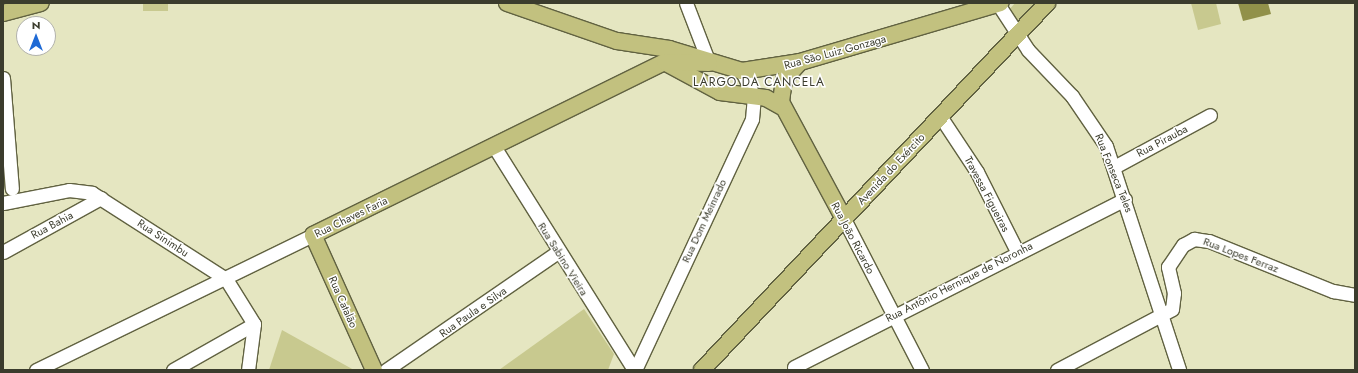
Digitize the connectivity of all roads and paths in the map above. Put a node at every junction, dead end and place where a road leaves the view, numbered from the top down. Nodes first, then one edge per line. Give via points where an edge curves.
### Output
1 (41, 3) edge
2 (507, 3) edge
3 (686, 3) edge
4 (999, 3) edge
5 (1046, 3) edge
6 (3, 13) edge
7 (1017, 33) junction
8 (630, 45) junction
9 (665, 62) junction
10 (800, 62) junction
11 (709, 63) junction
12 (742, 71) junction
13 (3, 78) edge
14 (754, 97) junction
15 (782, 107) junction
16 (1210, 115) dead end
17 (940, 116) junction
18 (495, 148) junction
19 (1114, 167) junction
20 (12, 189) dead end
21 (102, 198) junction
22 (1125, 199) junction
23 (3, 203) edge
24 (844, 219) junction
25 (313, 235) junction
26 (3, 252) edge
27 (558, 252) junction
28 (1018, 253) junction
29 (226, 279) junction
30 (1355, 295) edge
31 (893, 315) junction
32 (1162, 316) junction
33 (254, 324) junction
34 (794, 366) dead end
35 (36, 370) edge
36 (173, 370) edge
37 (248, 370) edge
38 (374, 370) edge
39 (386, 370) edge
40 (634, 370) edge
41 (702, 370) edge
42 (922, 370) edge
43 (1057, 370) edge
44 (1179, 370) edge

1 - 6 main road
2 - 8 main road, Rua São Luiz Gonzaga
3 - 11 street
4 - 7 street, Rua Fonseca Teles
4 - 10 main road, Rua São Luiz Gonzaga
5 - 7 main road, Avenida do Exército
7 - 17 main road, Avenida do Exército
7 - 19 street, Rua Fonseca Teles via 1096,128
8 - 9 main road
8 - 11 main road, Rua São Luiz Gonzaga via 669,49
9 - 11 main road
9 - 14 main road via 704,86 734,95
9 - 18 main road, Rua Chaves Faria
10 - 12 main road, Rua São Luiz Gonzaga
10 - 15 main road via 783,84
11 - 12 main road, Rua São Luiz Gonzaga
12 - 14 street, Rua Dom Meinrado
13 - 20 street
14 - 15 main road
14 - 40 street, Rua Dom Meinrado via 752,119
15 - 24 main road, Rua João Ricardo
16 - 19 street, Rua Pirauba
17 - 24 main road, Avenida do Exército
17 - 28 street, Travessa Figueiras via 977,172
18 - 25 main road, Rua Chaves Faria
18 - 27 street, Rua Sabino Vieira
19 - 22 street, Rua Fonseca Teles
21 - 23 street, Rua Sinimbu via 82,190 68,190
21 - 26 street, Rua Bahia
21 - 29 street, Rua Sinimbu
22 - 28 street, Rua Antônio Hernique de Noronha
22 - 32 street, Rua Fonseca Teles
24 - 31 street, Rua João Ricardo
24 - 41 main road, Avenida do Exército
25 - 29 street, Rua Chaves Faria
25 - 38 main road, Rua Catalão
27 - 39 street, Rua Paula e Silva
27 - 40 street, Rua Sabino Vieira
28 - 31 street, Rua Antônio Hernique de Noronha
29 - 33 street, Rua Sinimbu
29 - 35 street, Rua Chaves Faria
30 - 32 street, Rua Lopes Ferraz via 1333,291 1201,238 1188,241 1172,256 1168,267 1174,302 1172,309
31 - 34 street, Rua Antônio Hernique de Noronha
31 - 42 street, Rua João Ricardo
32 - 43 street
32 - 44 street, Rua Fonseca Teles
33 - 36 street
33 - 37 street

